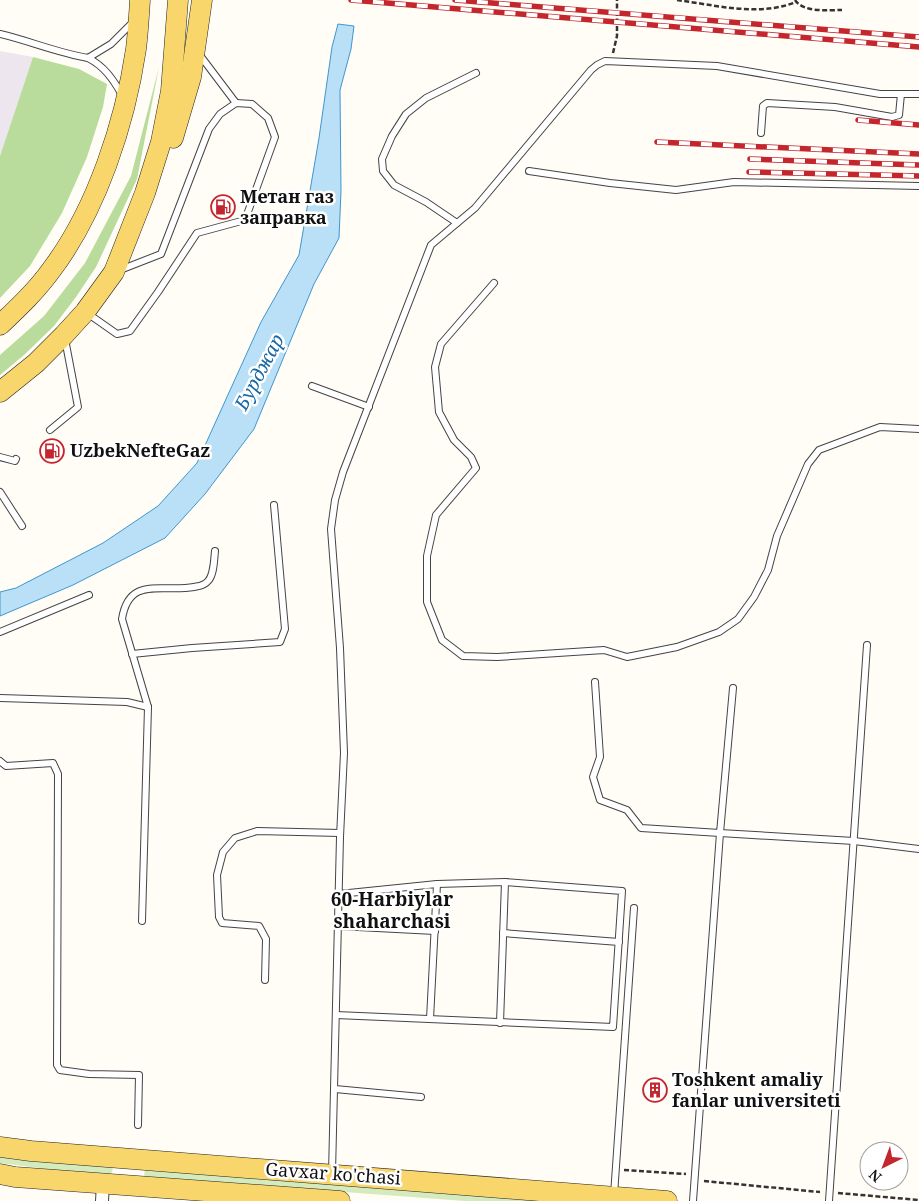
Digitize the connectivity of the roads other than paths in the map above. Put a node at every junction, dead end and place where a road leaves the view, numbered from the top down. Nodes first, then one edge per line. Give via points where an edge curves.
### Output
1 (178, 0) edge
2 (202, 0) edge
3 (140, 8) edge
4 (0, 34) edge
5 (196, 51) junction
6 (88, 58) junction
7 (476, 73) dead end
8 (901, 94) junction
9 (919, 94) edge
10 (126, 102) junction
11 (236, 103) junction
12 (761, 133) dead end
13 (529, 171) dead end
14 (919, 186) edge
15 (457, 223) junction
16 (114, 272) junction
17 (494, 283) dead end
18 (84, 312) junction
19 (0, 325) edge
20 (64, 335) junction
21 (312, 386) dead end
22 (0, 392) edge
23 (369, 407) junction
24 (919, 429) edge
25 (50, 430) dead end
26 (0, 457) edge
27 (16, 459) dead end
28 (0, 492) edge
29 (274, 505) dead end
30 (22, 526) dead end
31 (215, 551) dead end
32 (89, 595) dead end
33 (0, 632) edge
34 (867, 645) dead end
35 (132, 654) junction
36 (595, 682) dead end
37 (733, 688) dead end
38 (0, 698) edge
39 (148, 707) junction
40 (0, 761) edge
41 (340, 833) junction
42 (720, 833) junction
43 (854, 841) junction
44 (919, 849) edge
45 (505, 882) junction
46 (437, 884) junction
47 (339, 894) junction
48 (634, 908) dead end
49 (142, 922) dead end
50 (338, 926) junction
51 (435, 932) junction
52 (503, 933) junction
53 (619, 942) junction
54 (265, 980) dead end
55 (336, 1015) junction
56 (430, 1020) junction
57 (500, 1022) junction
58 (334, 1089) junction
59 (421, 1096) dead end
60 (138, 1125) dead end
61 (0, 1147) edge
62 (134, 1159) junction
63 (0, 1174) edge
64 (332, 1174) junction
65 (133, 1186) junction
66 (103, 1192) edge
67 (210, 1196) edge
68 (614, 1197) junction
69 (316, 1200) edge
70 (340, 1201) edge
71 (667, 1201) edge
72 (693, 1201) edge
73 (829, 1201) edge

1 - 16 main road via 171,91 161,142
2 - 5 main road
3 - 6 lane via 111,44
3 - 10 main road
4 - 6 lane via 63,54
5 - 11 lane
5 - 16 main road via 184,105 155,190 144,219
6 - 10 lane via 110,76
7 - 15 lane via 426,98 406,114 382,159 383,171 394,185
8 - 9 lane
8 - 12 lane via 899,114 892,117 835,107 767,103 763,106
8 - 15 lane via 880,94 717,66 612,61 597,65 475,208
10 - 19 main road via 102,176 74,237 36,289
11 - 16 lane via 220,114 209,129 161,254
11 - 18 lane via 252,104 263,113 275,137 245,220 196,233 130,330 117,334
13 - 14 lane via 676,190 734,182
15 - 23 lane via 431,245
16 - 18 main road
17 - 24 lane via 441,344 435,367 438,412 476,468 436,515 426,556 427,602 442,640 463,656 604,650 627,657 677,647 719,632 738,619 754,597 768,570 777,536 808,464 819,450 880,426
18 - 20 main road
20 - 22 main road
20 - 25 lane via 78,407
21 - 23 lane
23 - 41 lane via 339,486 331,529 344,754
26 - 27 lane
28 - 30 lane
29 - 35 lane via 285,629 280,642
31 - 35 lane via 209,580 203,585 152,588 137,591 129,598 122,619
32 - 33 lane
34 - 43 lane
35 - 39 lane
36 - 42 lane via 600,757 593,777 600,800 628,810 641,828
37 - 42 lane
38 - 39 lane via 127,702
39 - 49 lane
40 - 60 lane via 6,766 53,763 58,774 57,1065 60,1070 89,1074 138,1075
41 - 47 lane
41 - 54 lane via 257,831 235,838 223,852 217,875 219,918 222,923 259,926 266,939
42 - 43 lane
42 - 72 lane
43 - 44 lane
43 - 73 lane
45 - 46 lane
45 - 52 lane
45 - 53 lane via 622,891
46 - 47 lane
46 - 51 lane
47 - 50 lane
48 - 68 lane
50 - 51 lane
50 - 55 lane
51 - 56 lane
52 - 53 lane
52 - 57 lane
53 - 57 lane via 613,1028
55 - 56 lane
55 - 58 lane
56 - 57 lane
58 - 59 lane
58 - 64 lane
61 - 62 main road, Gavxar ko'chasi
62 - 64 main road, Gavxar ko'chasi
62 - 65 main road via 124,1173
63 - 66 main road, Gavxar ko'chasi
64 - 68 main road, Gavxar ko'chasi
65 - 66 main road, Gavxar ko'chasi
65 - 67 main road, Gavxar ko'chasi
67 - 69 main road, Gavxar ko'chasi
68 - 71 main road, Gavxar ko'chasi
69 - 70 main road, Gavxar ko'chasi

